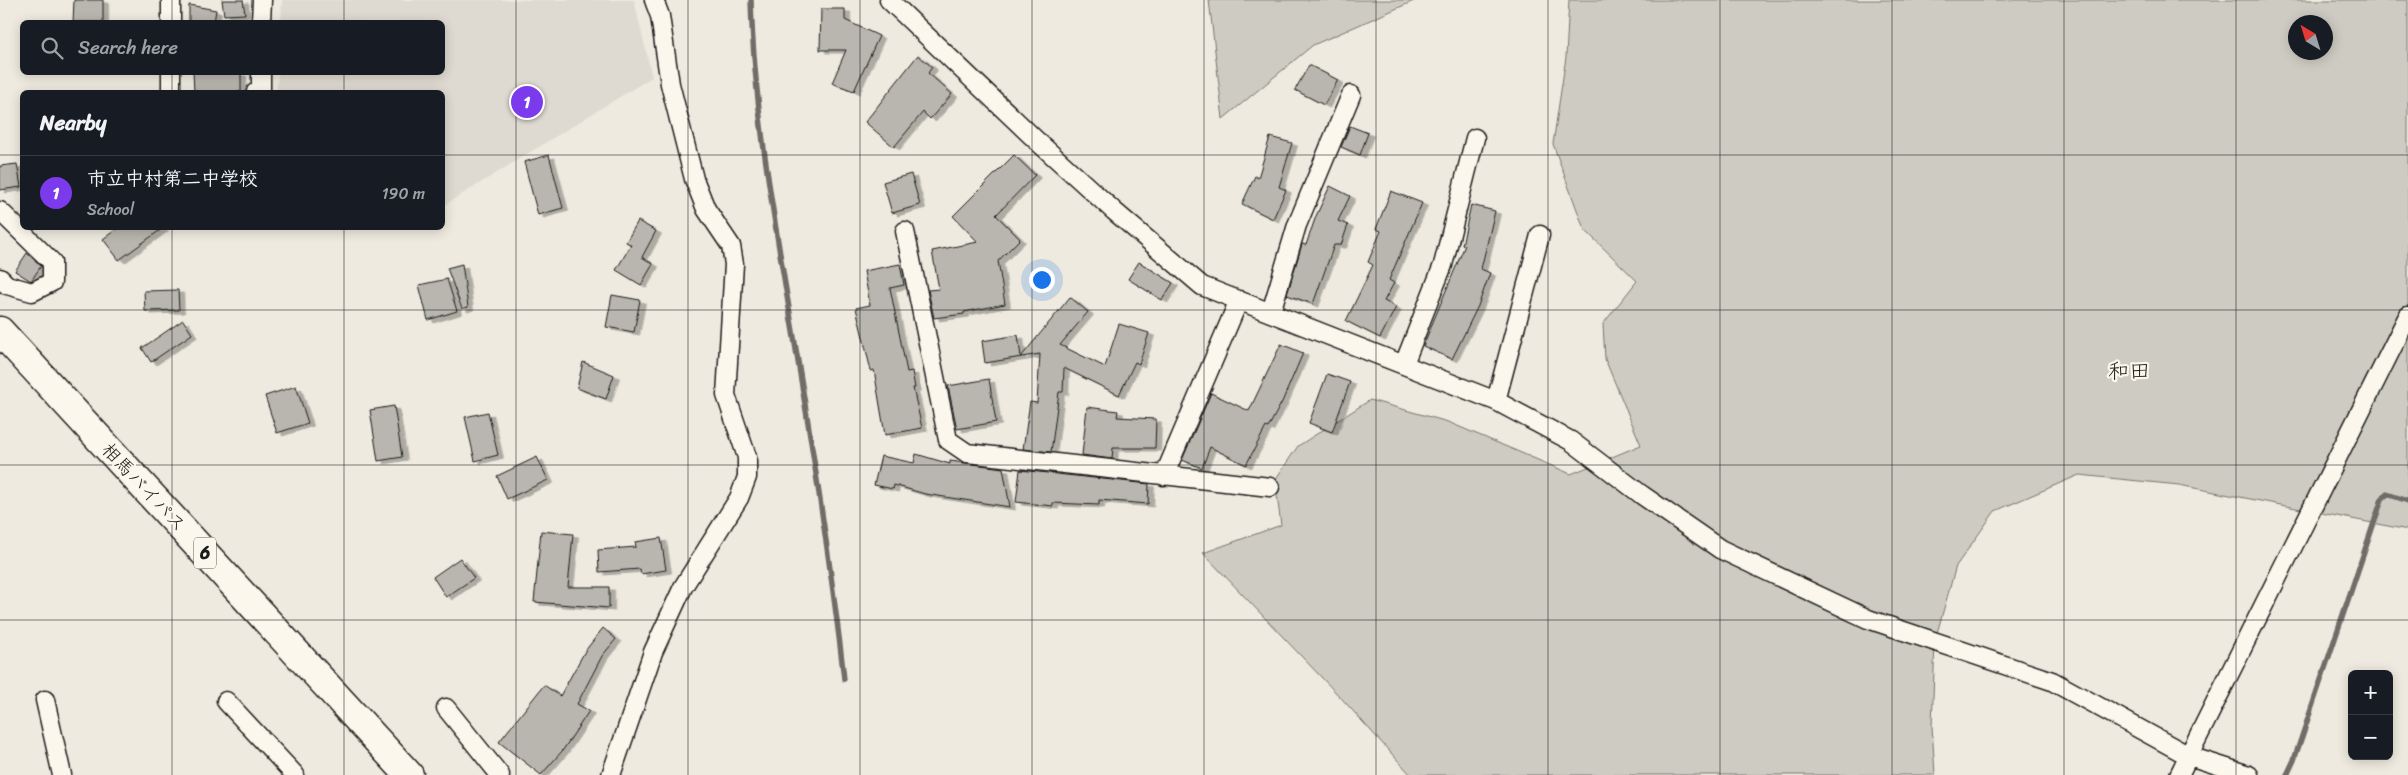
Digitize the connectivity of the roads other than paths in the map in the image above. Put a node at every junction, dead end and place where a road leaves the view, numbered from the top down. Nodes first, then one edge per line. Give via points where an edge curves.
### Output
1 (171, 0) edge
2 (262, 0) edge
3 (654, 0) edge
4 (889, 0) edge
5 (171, 20) edge
6 (261, 20) edge
7 (171, 75) edge
8 (261, 75) edge
9 (171, 90) edge
10 (259, 90) edge
11 (1351, 95) dead end
12 (1475, 138) dead end
13 (0, 211) edge
14 (905, 231) dead end
15 (1540, 235) dead end
16 (0, 278) edge
17 (1239, 300) junction
18 (1272, 312) junction
19 (2408, 316) edge
20 (0, 331) edge
21 (1404, 364) junction
22 (1496, 401) junction
23 (1164, 476) junction
24 (1270, 487) dead end
25 (45, 700) dead end
26 (226, 702) dead end
27 (446, 708) dead end
28 (2188, 756) junction
29 (62, 775) edge
30 (295, 775) edge
31 (409, 775) edge
32 (500, 775) edge
33 (611, 775) edge
34 (2179, 775) edge
35 (2249, 775) edge

1 - 5 street
2 - 6 street
3 - 33 street via 660,16 670,84 694,179 706,209 731,246 734,264 726,396 747,457 747,477 739,498 683,587 653,652
4 - 17 street via 1114,211 1202,286
7 - 9 street
8 - 10 street
11 - 18 street via 1297,225
12 - 21 street via 1443,265
13 - 16 street via 52,262 52,282 32,292 7,285
14 - 23 street via 948,440 967,453
15 - 22 street
17 - 18 street
17 - 23 street
18 - 21 street
19 - 28 street
20 - 31 highway, 相馬バイパス / 6
21 - 22 street
22 - 28 street via 1571,441 1720,549 1868,619 2052,681
23 - 24 street
25 - 29 street
26 - 30 street
27 - 32 street
28 - 34 street
28 - 35 street

